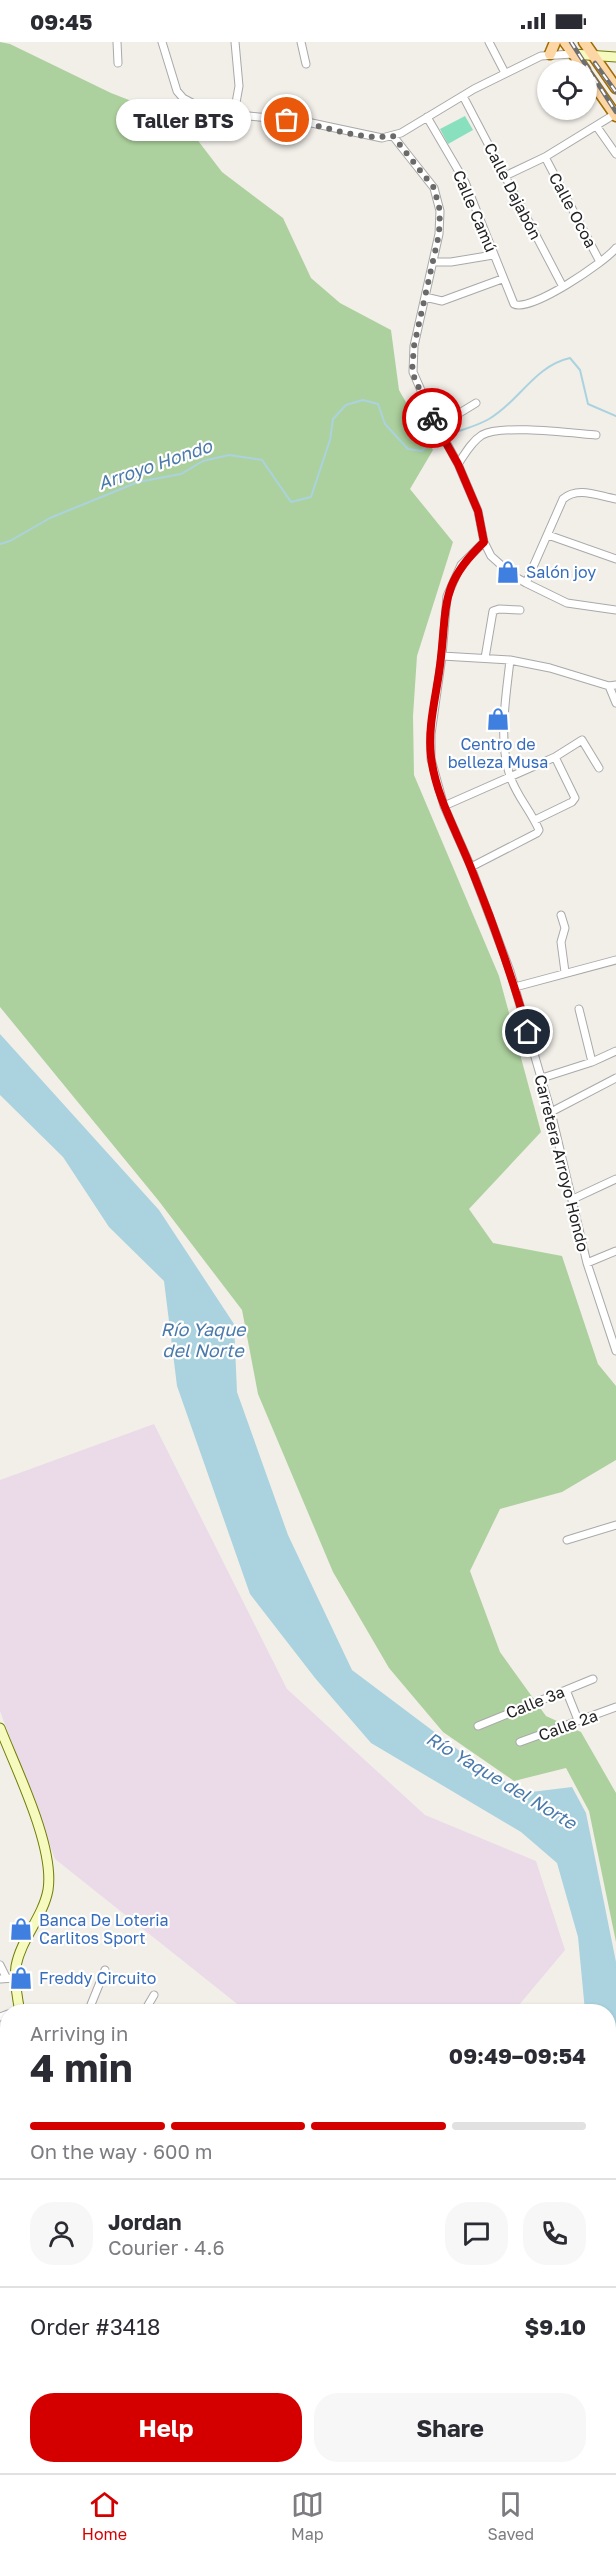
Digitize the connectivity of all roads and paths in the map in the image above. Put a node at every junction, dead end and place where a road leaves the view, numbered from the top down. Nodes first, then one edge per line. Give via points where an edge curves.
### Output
1 (117, 42) edge
2 (162, 42) edge
3 (235, 42) edge
4 (301, 42) edge
5 (489, 42) edge
6 (555, 42) edge
7 (565, 42) edge
8 (584, 42) edge
9 (550, 54) junction
10 (573, 54) junction
11 (592, 55) junction
12 (616, 57) edge
13 (577, 60) edge
14 (118, 63) dead end
15 (306, 64) dead end
16 (506, 73) junction
17 (616, 87) edge
18 (597, 88) edge
19 (463, 96) junction
20 (234, 114) junction
21 (616, 115) edge
22 (427, 117) junction
23 (597, 127) junction
24 (393, 136) junction
25 (616, 154) edge
26 (545, 157) junction
27 (505, 176) junction
28 (616, 248) edge
29 (494, 255) junction
30 (433, 262) junction
31 (600, 262) junction
32 (502, 279) junction
33 (563, 287) junction
34 (425, 297) junction
35 (476, 403) dead end
36 (432, 417) junction
37 (596, 435) dead end
38 (458, 464) junction
39 (616, 499) edge
40 (548, 536) junction
41 (484, 542) junction
42 (616, 559) edge
43 (526, 584) junction
44 (520, 610) dead end
45 (616, 610) edge
46 (442, 656) junction
47 (485, 658) junction
48 (510, 660) junction
49 (612, 685) edge
50 (616, 704) edge
51 (555, 758) junction
52 (599, 768) dead end
53 (510, 777) junction
54 (444, 806) junction
55 (535, 820) junction
56 (471, 867) junction
57 (561, 915) dead end
58 (616, 960) edge
59 (565, 972) junction
60 (515, 987) junction
61 (579, 1009) dead end
62 (616, 1051) edge
63 (592, 1062) junction
64 (542, 1078) junction
65 (616, 1078) edge
66 (551, 1112) junction
67 (616, 1179) edge
68 (573, 1199) junction
69 (616, 1251) edge
70 (587, 1263) junction
71 (616, 1352) edge
72 (616, 1525) edge
73 (567, 1540) dead end
74 (593, 1679) dead end
75 (566, 1690) junction
76 (616, 1707) edge
77 (579, 1720) junction
78 (478, 1726) dead end
79 (0, 1728) edge
80 (519, 1742) dead end
81 (0, 1965) edge
82 (105, 1970) dead end
83 (7, 1978) edge
84 (154, 1995) dead end
85 (16, 2004) edge
86 (91, 2004) edge
87 (149, 2004) edge

1 - 14 street
2 - 20 street via 180,95 194,104
3 - 20 street via 240,86
4 - 15 street
5 - 16 street
6 - 9 main road
7 - 10 main road
8 - 11 main road
9 - 10 street
9 - 16 street
10 - 11 main road
10 - 13 main road
11 - 12 main road
11 - 17 main road
16 - 19 street
18 - 21 main road
19 - 22 street
19 - 27 street, Calle Dajabón
20 - 24 street via 307,122 370,136
21 - 23 street
22 - 24 street
22 - 29 street, Calle Camú via 465,182
23 - 25 street
23 - 26 street
24 - 30 street via 434,188 440,211
26 - 27 street
26 - 31 street, Calle Ocoa
27 - 33 street, Calle Dajabón
28 - 31 street
29 - 30 street
29 - 32 street, Calle Camú
30 - 34 street
31 - 33 street
32 - 33 street, Calle Camú via 514,304 519,306
32 - 34 street via 442,301
34 - 36 street via 412,372
35 - 36 street via 453,417
36 - 38 street
37 - 38 street via 524,429 484,434
38 - 41 street via 478,511
39 - 40 street via 580,492 570,494 563,500
40 - 42 street
40 - 43 street
41 - 43 street via 491,556
41 - 46 street, Carretera Arroyo Hondo via 462,565 447,596
43 - 45 street via 567,603
44 - 47 street via 493,611
46 - 47 street
46 - 54 street, Carretera Arroyo Hondo via 430,746
47 - 48 street
48 - 49 street
48 - 53 street via 503,722
49 - 50 street
51 - 52 street via 582,740
51 - 53 street
51 - 55 street via 574,798
53 - 54 street
53 - 55 street
54 - 56 street, Carretera Arroyo Hondo
55 - 56 street via 537,833
56 - 60 street, Carretera Arroyo Hondo
57 - 59 street via 565,928 561,942
58 - 59 street
59 - 60 street
60 - 64 street, Carretera Arroyo Hondo
61 - 63 street
62 - 63 street
63 - 64 street
64 - 66 street, Carretera Arroyo Hondo
65 - 66 street
66 - 68 street, Carretera Arroyo Hondo
67 - 68 street
68 - 70 street, Carretera Arroyo Hondo
69 - 70 street
70 - 71 street, Carretera Arroyo Hondo
72 - 73 street
74 - 75 street, Calle 3ª
75 - 77 street
75 - 78 street, Calle 3ª
76 - 77 street, Calle 2ª
77 - 80 street, Calle 2ª
79 - 83 main road via 49,1867 44,1904
81 - 83 street
82 - 86 street
83 - 85 main road
84 - 87 street

